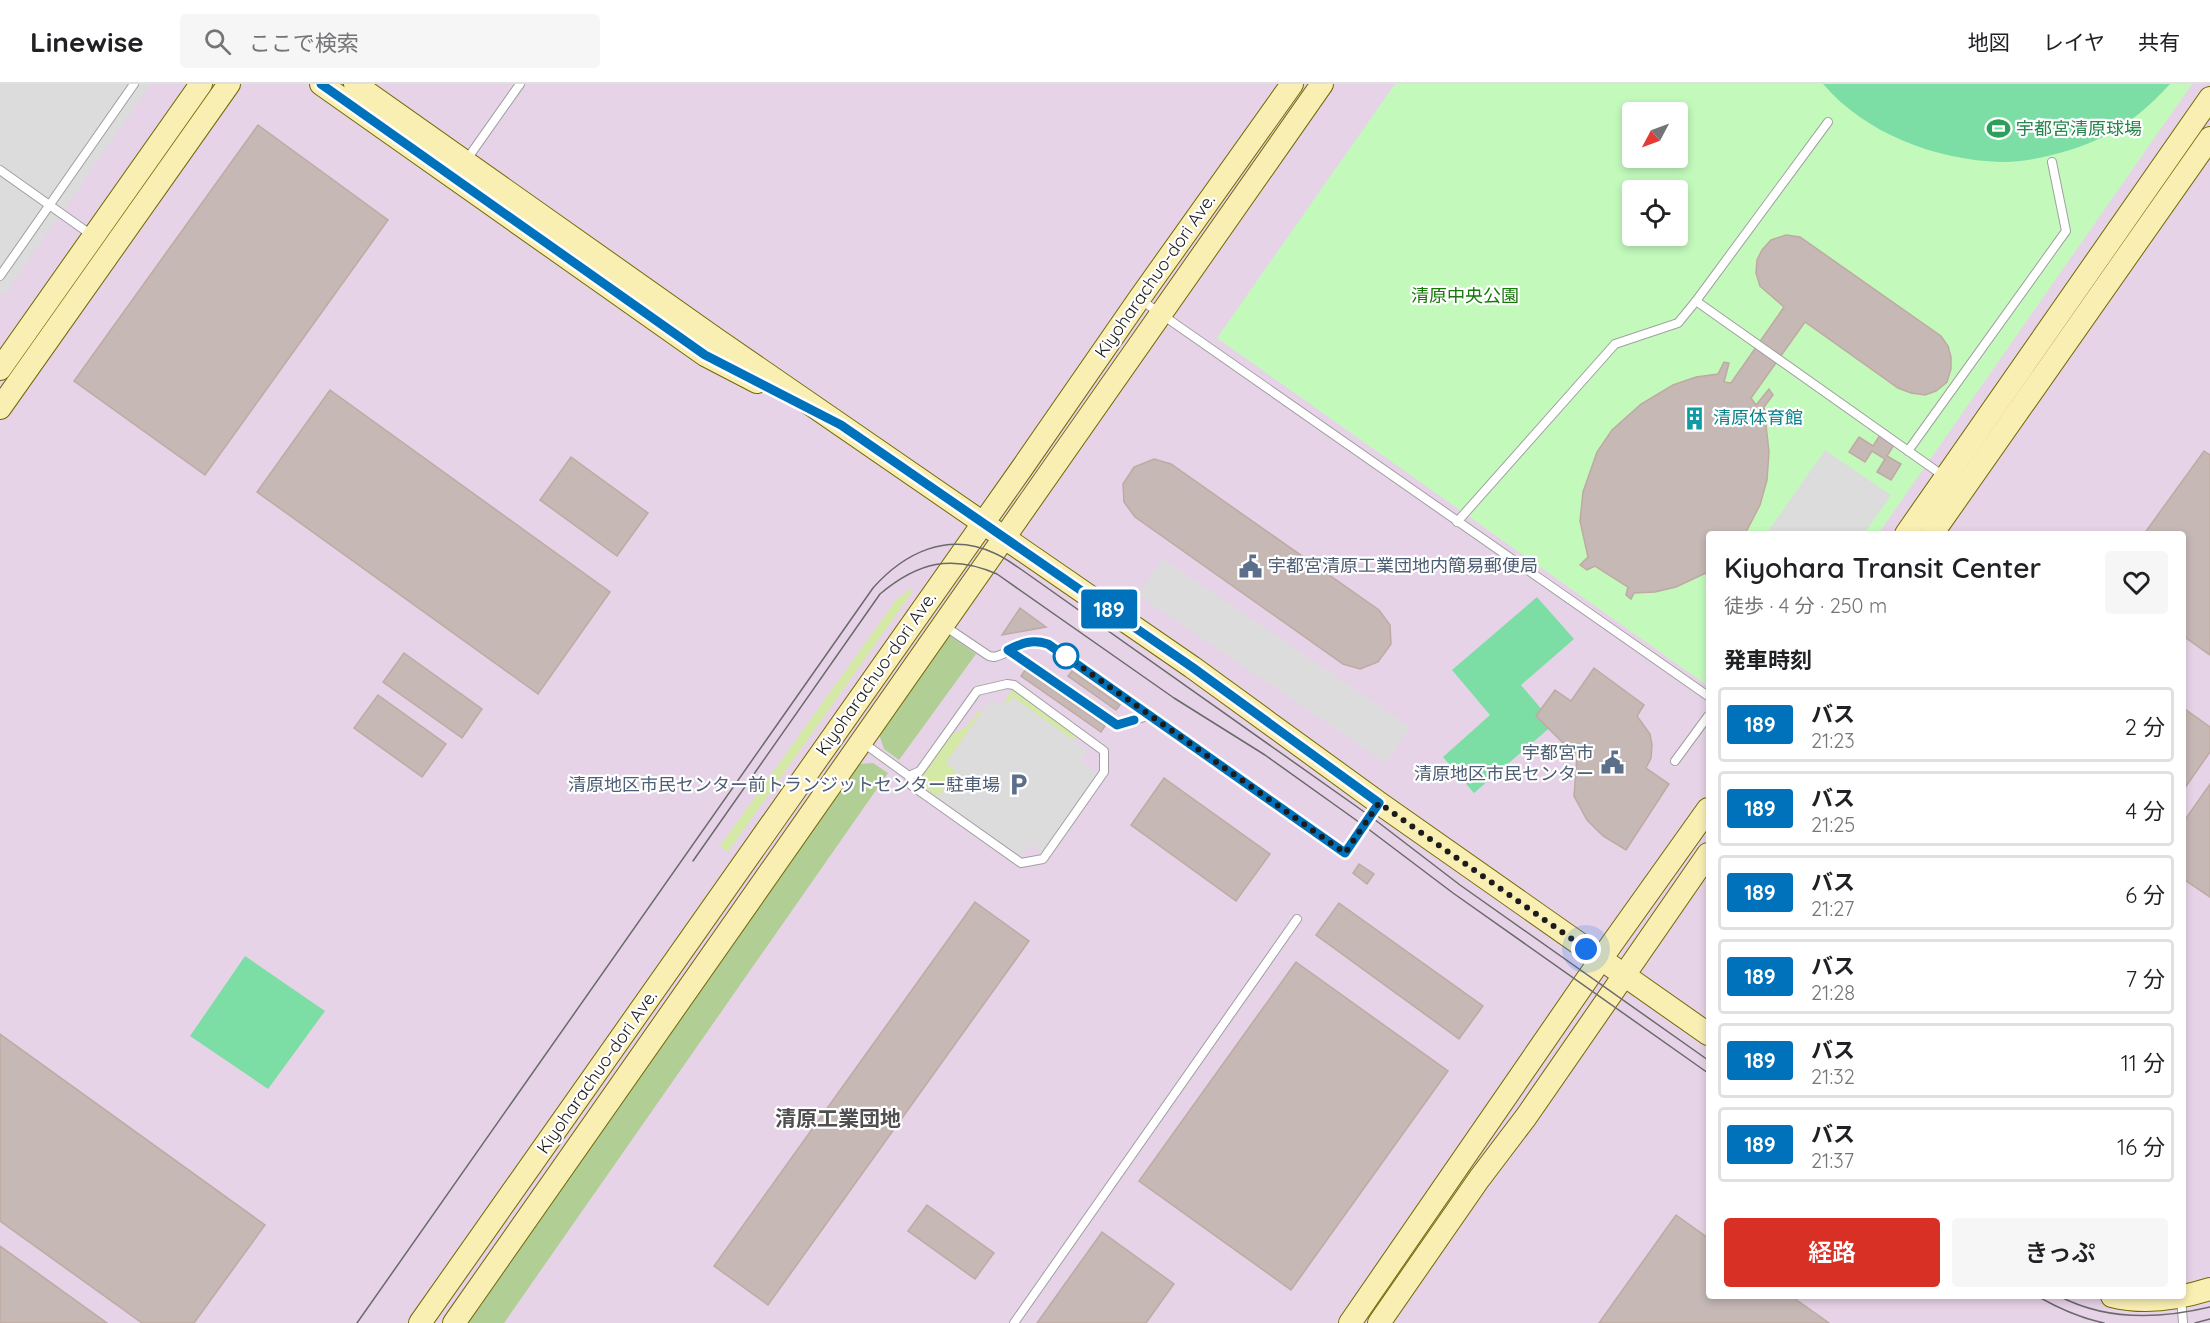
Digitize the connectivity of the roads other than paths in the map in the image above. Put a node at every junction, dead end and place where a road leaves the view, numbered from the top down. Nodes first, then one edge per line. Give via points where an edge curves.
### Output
1 (135, 84) edge
2 (229, 84) edge
3 (321, 84) edge
4 (355, 84) edge
5 (520, 84) edge
6 (1292, 84) edge
7 (1322, 84) edge
8 (199, 85) edge
9 (2210, 98) edge
10 (1827, 122) dead end
11 (2210, 138) edge
12 (465, 162) junction
13 (2052, 162) dead end
14 (0, 170) edge
15 (50, 205) junction
16 (93, 236) junction
17 (0, 276) edge
18 (1139, 299) junction
19 (1696, 301) junction
20 (1160, 313) junction
21 (0, 369) edge
22 (0, 408) edge
23 (841, 425) junction
24 (1908, 451) junction
25 (1945, 477) junction
26 (1457, 522) junction
27 (983, 523) junction
28 (1908, 531) edge
29 (1934, 531) edge
30 (1004, 537) junction
31 (943, 625) junction
32 (1008, 650) junction
33 (1706, 695) edge
34 (1151, 715) junction
35 (1706, 719) edge
36 (862, 742) junction
37 (1676, 761) dead end
38 (909, 776) junction
39 (1379, 803) junction
40 (1706, 812) edge
41 (1706, 857) edge
42 (1297, 919) dead end
43 (1601, 959) junction
44 (1625, 975) junction
45 (1706, 1033) edge
46 (2210, 1289) edge
47 (2186, 1296) edge
48 (2141, 1299) edge
49 (2161, 1299) edge
50 (2181, 1299) edge
51 (420, 1323) edge
52 (454, 1323) edge
53 (1014, 1323) edge
54 (1350, 1323) edge
55 (1378, 1323) edge
56 (2183, 1323) edge

1 - 15 lane
2 - 22 street
3 - 23 street via 705,355
4 - 12 street
5 - 12 lane
6 - 18 street, Kiyoharachuo-dori Ave.
7 - 20 street, Kiyoharachuo-dori Ave.
8 - 16 street
9 - 25 street
10 - 19 lane
11 - 29 street
12 - 23 street
13 - 24 lane via 2066,231
14 - 15 lane
15 - 16 lane
15 - 17 lane
16 - 21 street
18 - 20 lane
18 - 27 street, Kiyoharachuo-dori Ave.
19 - 24 lane
19 - 26 lane via 1678,323 1615,344
20 - 26 lane
20 - 30 street, Kiyoharachuo-dori Ave.
23 - 27 street
24 - 25 lane
25 - 28 street
26 - 33 lane
27 - 30 street
27 - 51 street, Kiyoharachuo-dori Ave.
30 - 31 street, Kiyoharachuo-dori Ave.
30 - 39 street
31 - 32 lane via 989,656 999,656
31 - 36 street, Kiyoharachuo-dori Ave.
32 - 34 lane via 1117,725
32 - 34 lane via 1027,641 1048,644
34 - 39 lane via 1345,853
35 - 37 lane
36 - 38 lane
36 - 52 street, Kiyoharachuo-dori Ave.
38 - 38 lane via 920,771 978,691 1007,684 1104,751 1104,772 1042,859 1021,863 911,785
39 - 43 street
40 - 43 street
41 - 44 street
42 - 53 lane
43 - 44 street
43 - 54 street
44 - 45 street
44 - 55 street
46 - 47 street
48 - 49 street
50 - 56 lane

